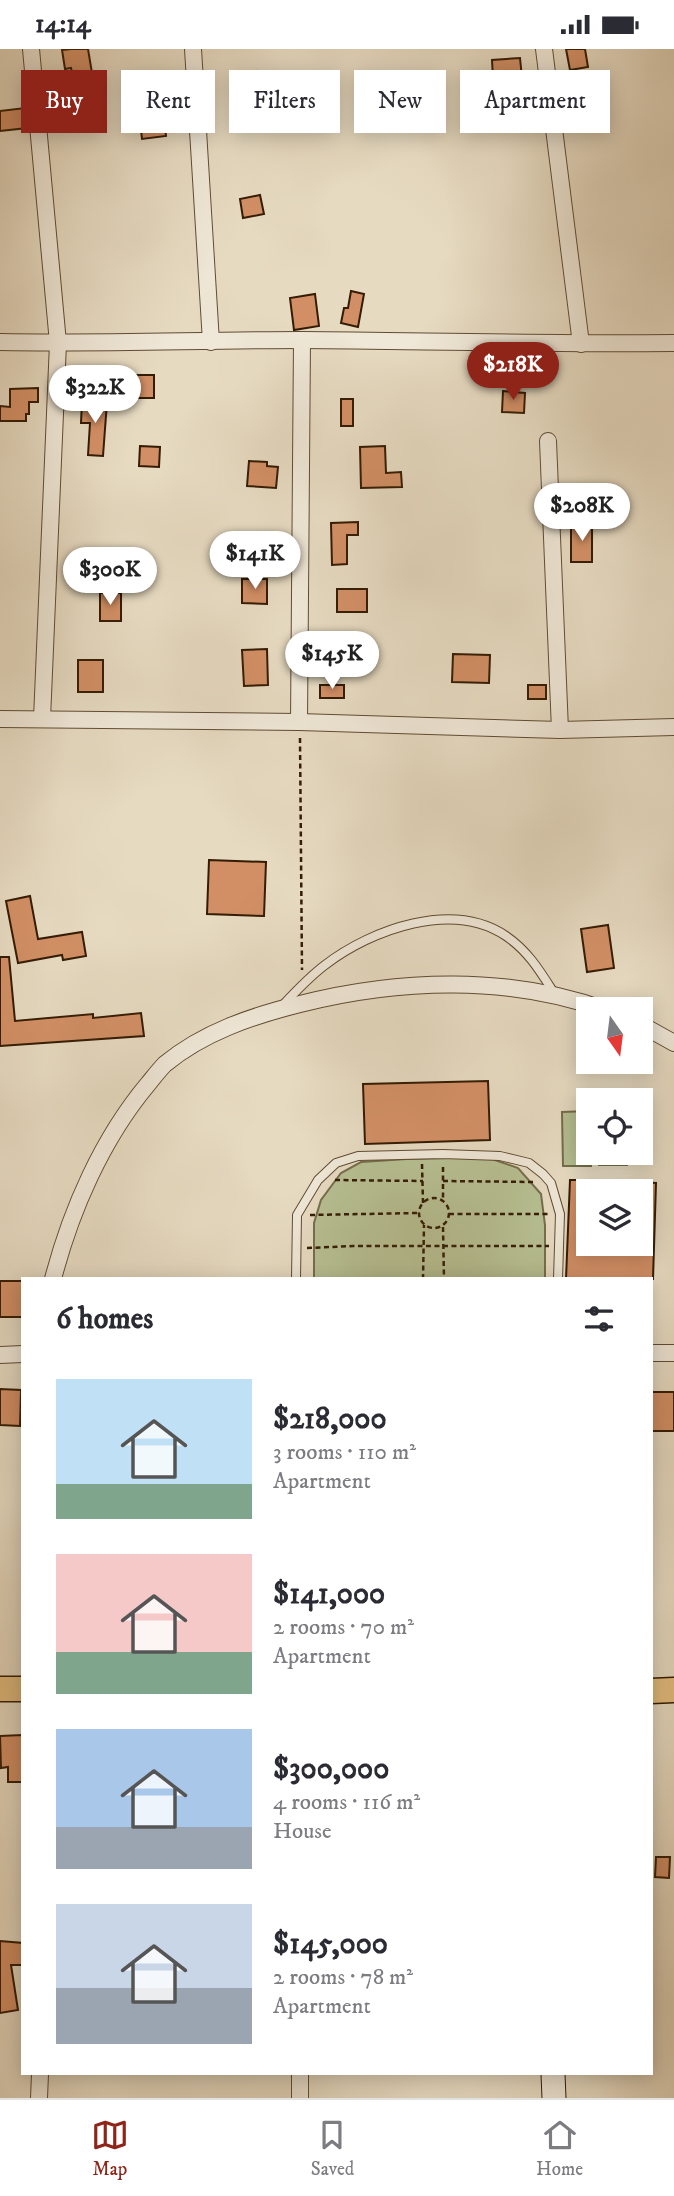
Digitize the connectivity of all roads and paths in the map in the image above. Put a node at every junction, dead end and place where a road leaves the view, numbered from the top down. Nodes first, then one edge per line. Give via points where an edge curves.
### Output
1 (31, 49) edge
2 (193, 49) edge
3 (544, 49) edge
4 (302, 340) junction
5 (0, 342) edge
6 (211, 342) junction
7 (58, 343) junction
8 (674, 343) edge
9 (580, 344) junction
10 (548, 441) dead end
11 (0, 719) edge
12 (41, 719) junction
13 (299, 722) junction
14 (674, 727) edge
15 (560, 730) junction
16 (302, 983) junction
17 (556, 996) junction
18 (576, 1002) edge
19 (279, 1009) junction
20 (653, 1031) edge
21 (674, 1043) edge
22 (443, 1154) junction
23 (422, 1155) junction
24 (318, 1180) junction
25 (423, 1181) junction
26 (443, 1181) junction
27 (551, 1182) junction
28 (443, 1202) junction
29 (423, 1203) junction
30 (418, 1213) junction
31 (449, 1214) junction
32 (296, 1215) junction
33 (560, 1215) junction
34 (424, 1225) junction
35 (443, 1225) junction
36 (559, 1245) junction
37 (423, 1246) junction
38 (443, 1246) junction
39 (296, 1249) junction
40 (54, 1277) edge
41 (296, 1277) edge
42 (423, 1277) edge
43 (444, 1277) edge
44 (558, 1277) edge
45 (653, 1353) edge
46 (674, 1353) edge
47 (21, 1354) edge
48 (0, 1355) edge
49 (0, 1689) edge
50 (21, 1689) edge
51 (653, 1691) edge
52 (674, 1691) edge
53 (40, 2075) edge
54 (300, 2075) edge
55 (554, 2075) edge
56 (39, 2098) edge
57 (300, 2098) edge
58 (554, 2098) edge

1 - 7 street
2 - 6 street
3 - 9 street
4 - 6 street
4 - 9 street
4 - 13 street
5 - 7 street
6 - 7 street
7 - 12 street
8 - 9 street
10 - 15 street
11 - 12 street
12 - 13 street
13 - 15 street
13 - 16 path
14 - 15 street
16 - 17 lane via 359,944 406,925 450,918 480,923 506,936 532,957
16 - 19 lane
17 - 18 street
17 - 19 street via 503,987 413,985
19 - 40 street via 195,1043 163,1066 103,1150
20 - 21 street
22 - 23 lane
22 - 26 path
22 - 27 lane via 500,1156 529,1163
23 - 24 lane via 358,1156 336,1163
23 - 25 path
24 - 25 path
24 - 32 lane
25 - 29 path
26 - 27 path
26 - 28 path
27 - 33 lane
28 - 29 path
28 - 31 path
29 - 30 path
30 - 32 path
30 - 34 path
31 - 33 path
31 - 35 path
32 - 39 lane
33 - 36 lane
34 - 35 path
34 - 37 path
35 - 38 path
36 - 38 path
36 - 44 lane
37 - 38 path
37 - 39 path
37 - 42 path
38 - 43 path
39 - 41 lane
45 - 46 street
47 - 48 street
49 - 50 main road
51 - 52 main road
53 - 56 street
54 - 57 street
55 - 58 street

